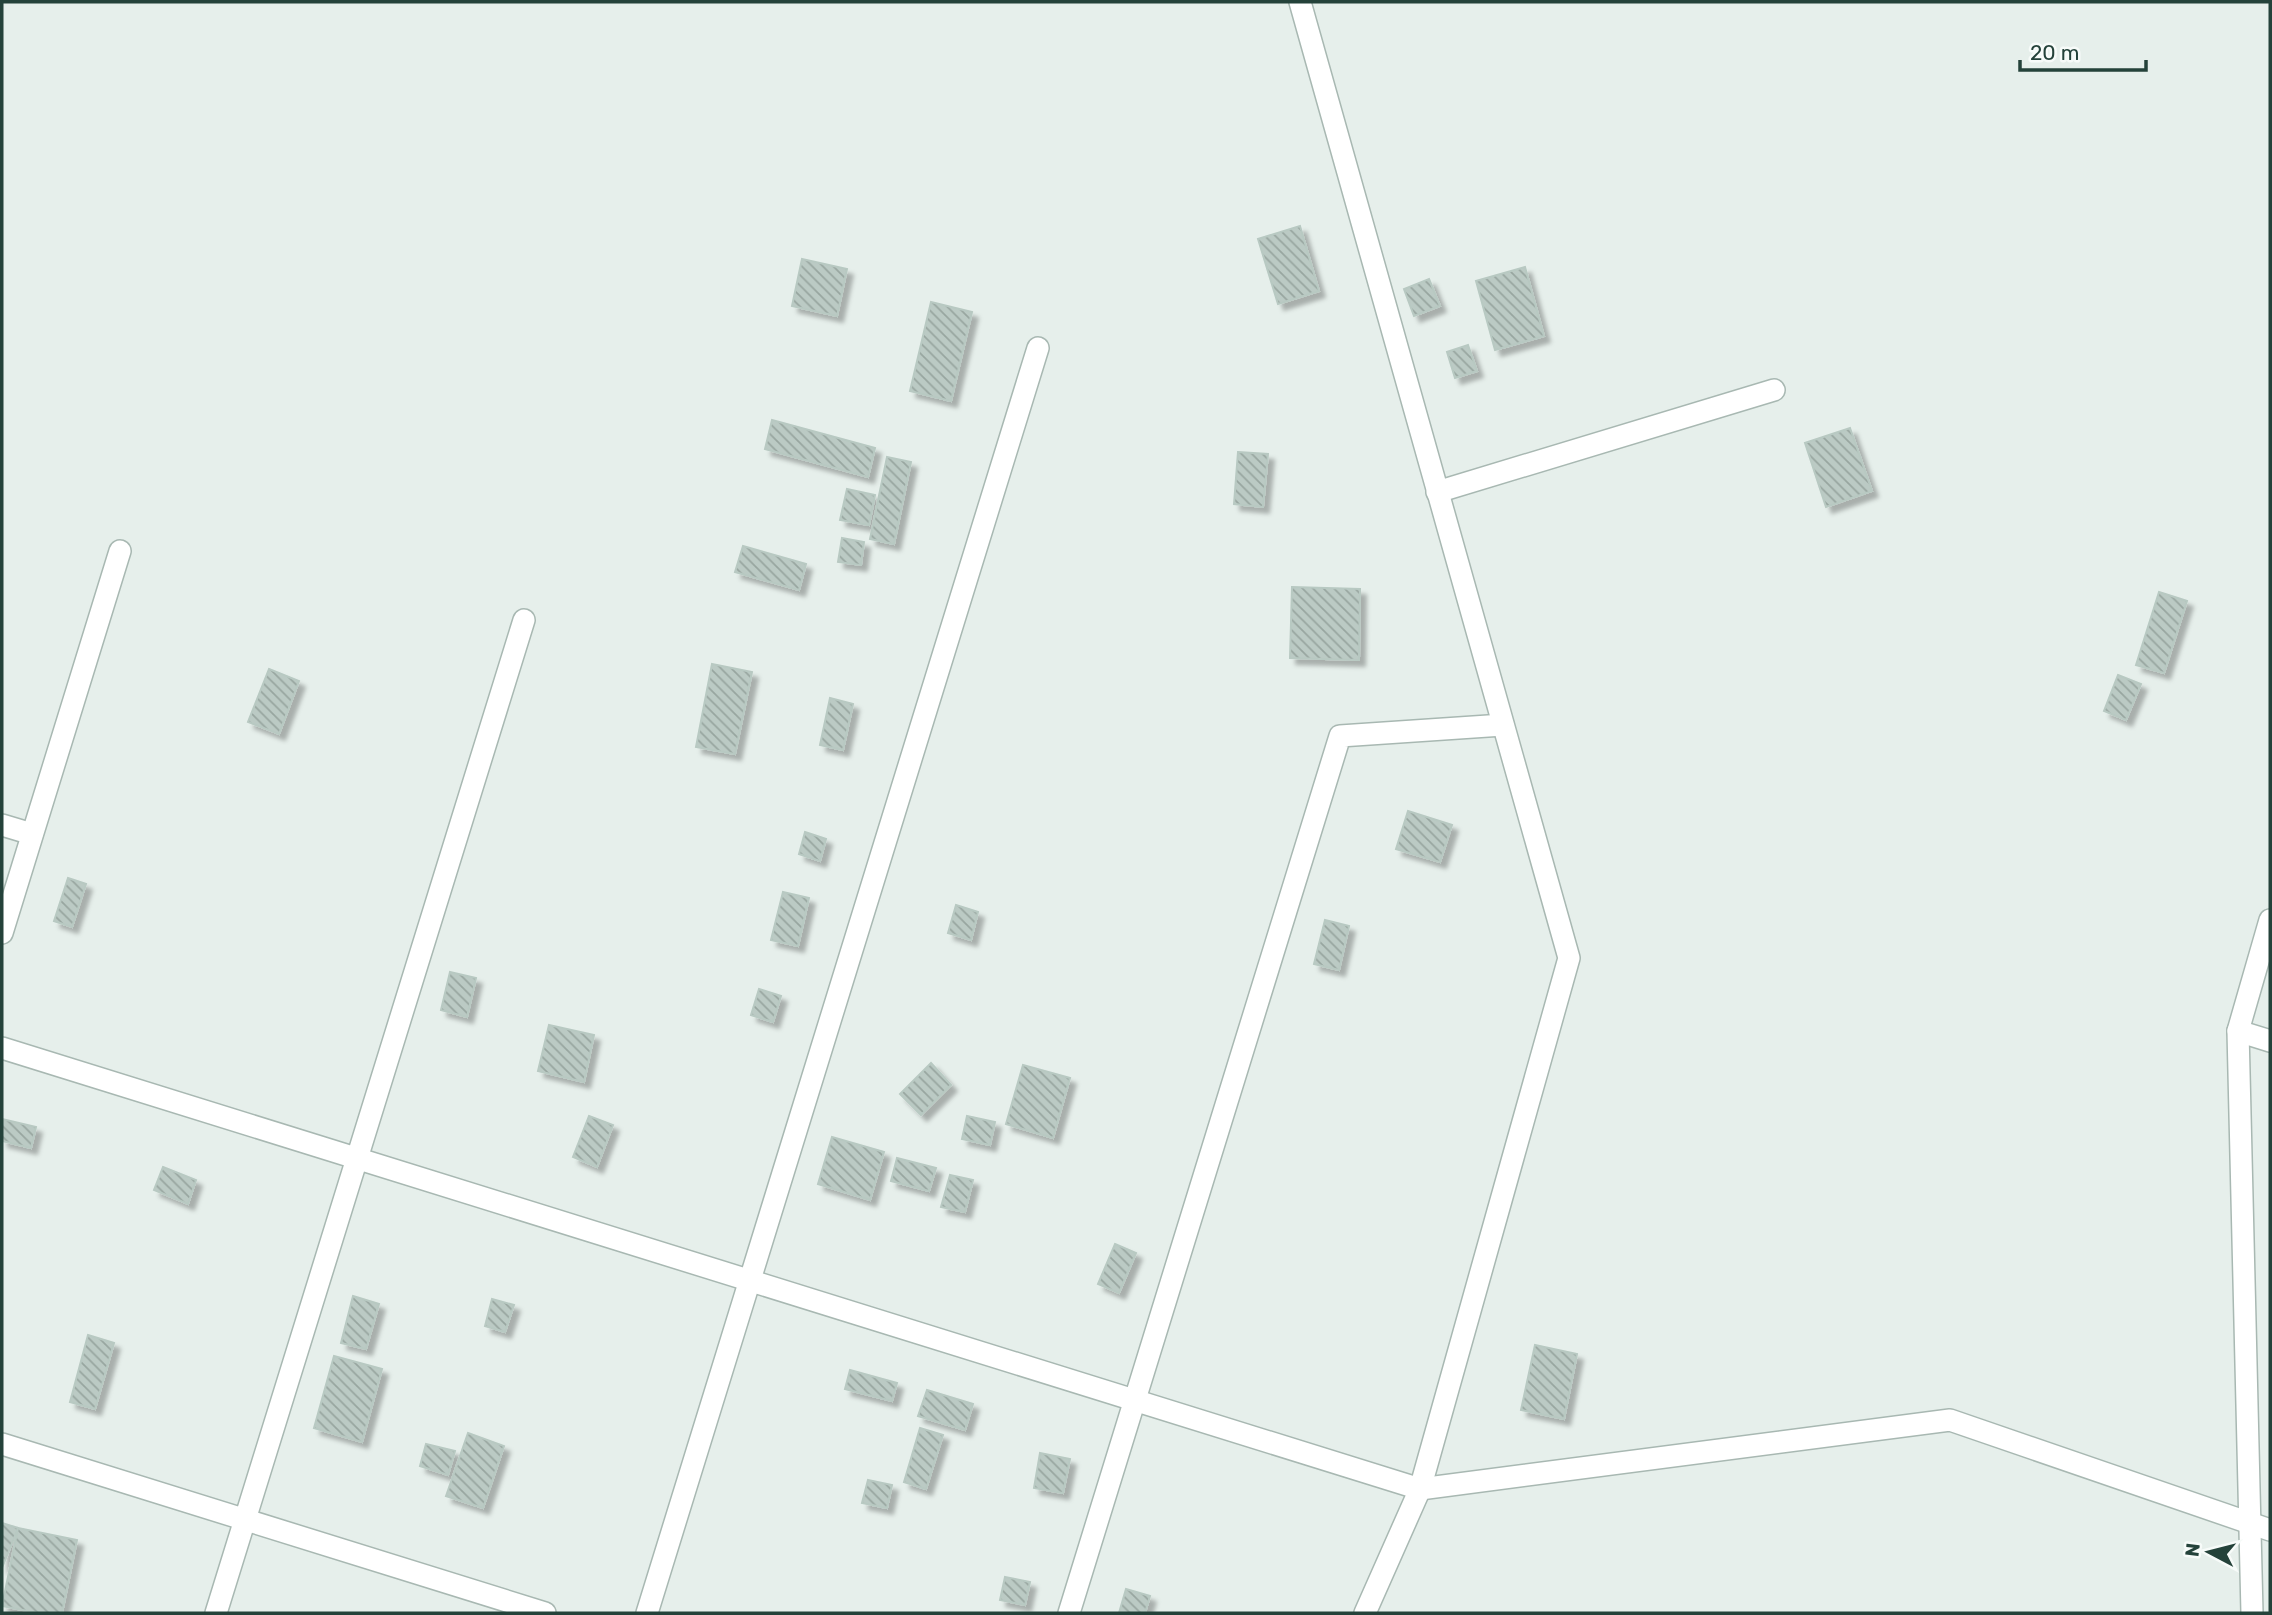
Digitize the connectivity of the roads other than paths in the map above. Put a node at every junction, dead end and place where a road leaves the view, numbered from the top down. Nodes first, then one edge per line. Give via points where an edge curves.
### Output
1 (1300, 2) edge
2 (1038, 348) dead end
3 (1774, 390) dead end
4 (1437, 492) junction
5 (120, 551) dead end
6 (524, 620) dead end
7 (1503, 725) junction
8 (2, 825) edge
9 (32, 834) junction
10 (2270, 920) edge
11 (2, 933) edge
12 (2238, 1031) junction
13 (2270, 1041) edge
14 (2, 1048) edge
15 (357, 1158) junction
16 (750, 1281) junction
17 (1135, 1401) junction
18 (2, 1444) edge
19 (1420, 1489) junction
20 (245, 1520) junction
21 (2261, 1527) edge
22 (216, 1613) edge
23 (545, 1613) edge
24 (647, 1613) edge
25 (1069, 1613) edge
26 (1364, 1613) edge
27 (2252, 1613) edge

1 - 4 street
2 - 16 street
3 - 4 street
4 - 7 street
5 - 9 street
6 - 15 street
7 - 17 street via 1340,736
7 - 19 street via 1569,958
8 - 9 street
9 - 11 street
10 - 12 street
12 - 13 street
12 - 21 street
14 - 15 street
15 - 16 street
15 - 20 street
16 - 17 street
16 - 24 street
17 - 19 street
17 - 25 street
18 - 20 street
19 - 21 street via 1950,1420
19 - 26 street
20 - 22 street
20 - 23 street
21 - 27 street

